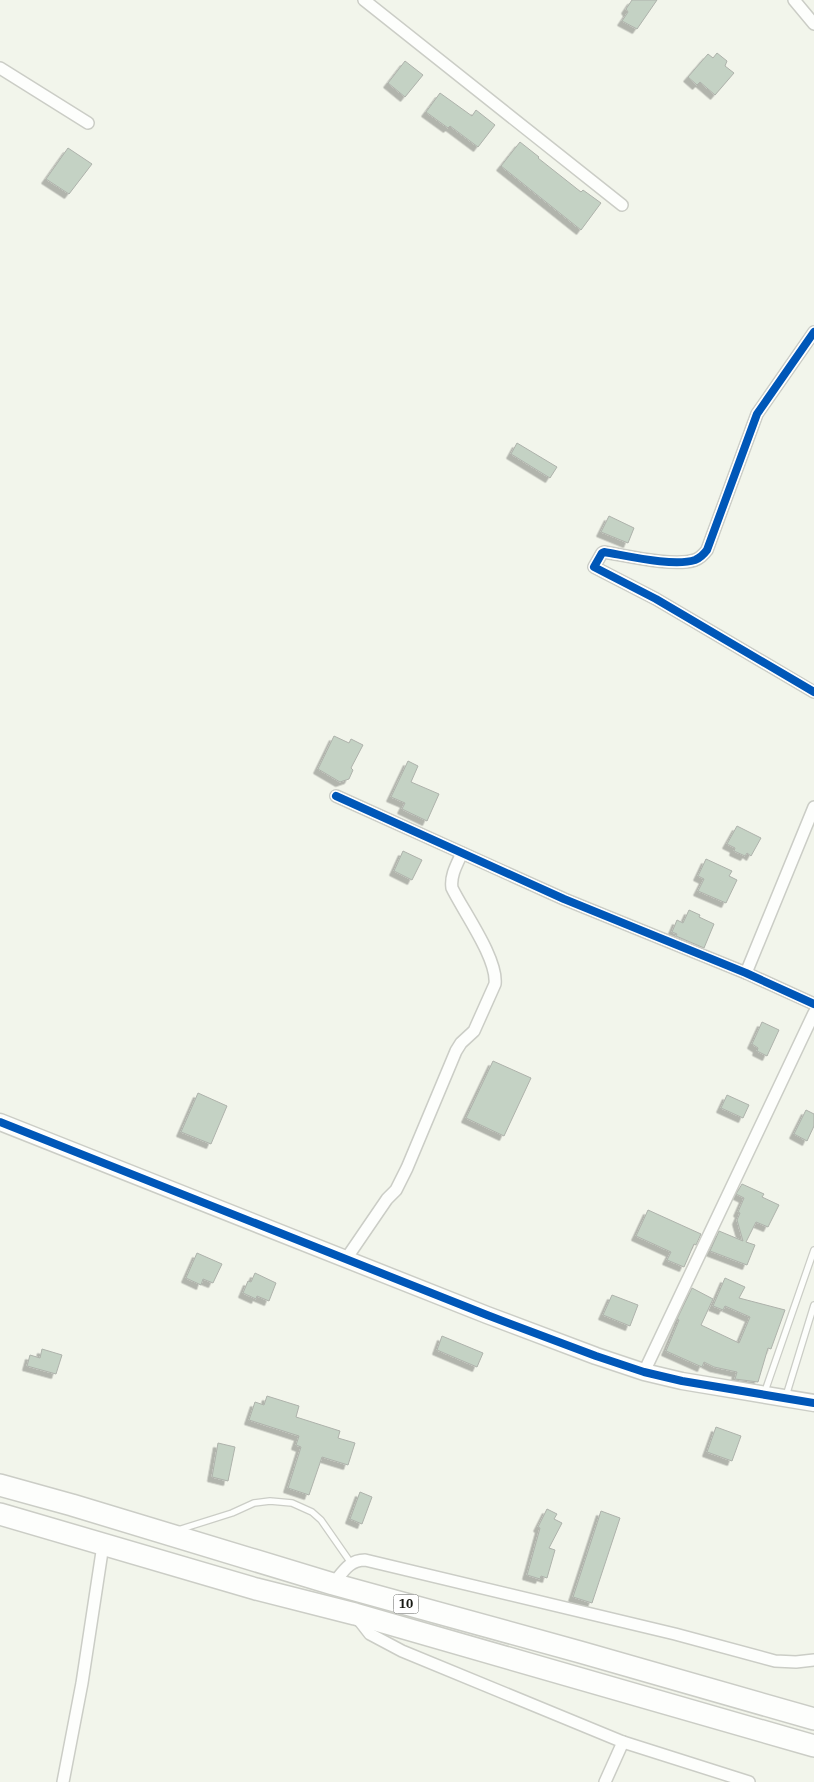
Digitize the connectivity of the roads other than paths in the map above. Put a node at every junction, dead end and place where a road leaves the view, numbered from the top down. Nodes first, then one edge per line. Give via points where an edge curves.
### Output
1 (364, 0) edge
2 (794, 0) edge
3 (814, 24) edge
4 (0, 68) edge
5 (88, 123) dead end
6 (622, 205) dead end
7 (814, 332) edge
8 (814, 692) edge
9 (336, 796) dead end
10 (814, 807) edge
11 (462, 853) junction
12 (746, 973) junction
13 (814, 1004) edge
14 (814, 1013) edge
15 (0, 1122) edge
16 (814, 1250) edge
17 (346, 1259) junction
18 (814, 1305) edge
19 (644, 1372) junction
20 (763, 1396) junction
21 (785, 1399) junction
22 (814, 1403) edge
23 (0, 1485) edge
24 (0, 1514) edge
25 (167, 1534) junction
26 (104, 1545) junction
27 (351, 1563) junction
28 (333, 1584) junction
29 (355, 1614) junction
30 (814, 1660) edge
31 (814, 1719) edge
32 (623, 1742) junction
33 (814, 1746) edge
34 (63, 1782) edge
35 (606, 1782) edge
36 (749, 1782) edge

1 - 6 street
2 - 3 street
4 - 5 street
7 - 8 street via 756,414 709,545 701,557 679,563 604,552 594,567 656,598
9 - 11 street
10 - 12 street
11 - 12 street
11 - 17 street via 452,876 452,888 488,956 495,984 474,1032 456,1051 396,1190
12 - 13 street
14 - 19 street
15 - 17 street
16 - 20 lane
17 - 19 street via 505,1322
18 - 21 lane
19 - 20 street
20 - 21 street
21 - 22 street
23 - 25 highway, 10
24 - 26 highway, 10
25 - 27 lane via 254,1503 292,1503 321,1520
25 - 28 highway, 10
26 - 29 highway, 10
26 - 34 street
27 - 28 street
27 - 30 street via 366,1560 775,1661
28 - 31 highway, 10
29 - 32 street via 364,1627 384,1643
29 - 33 highway, 10
32 - 35 street
32 - 36 street

